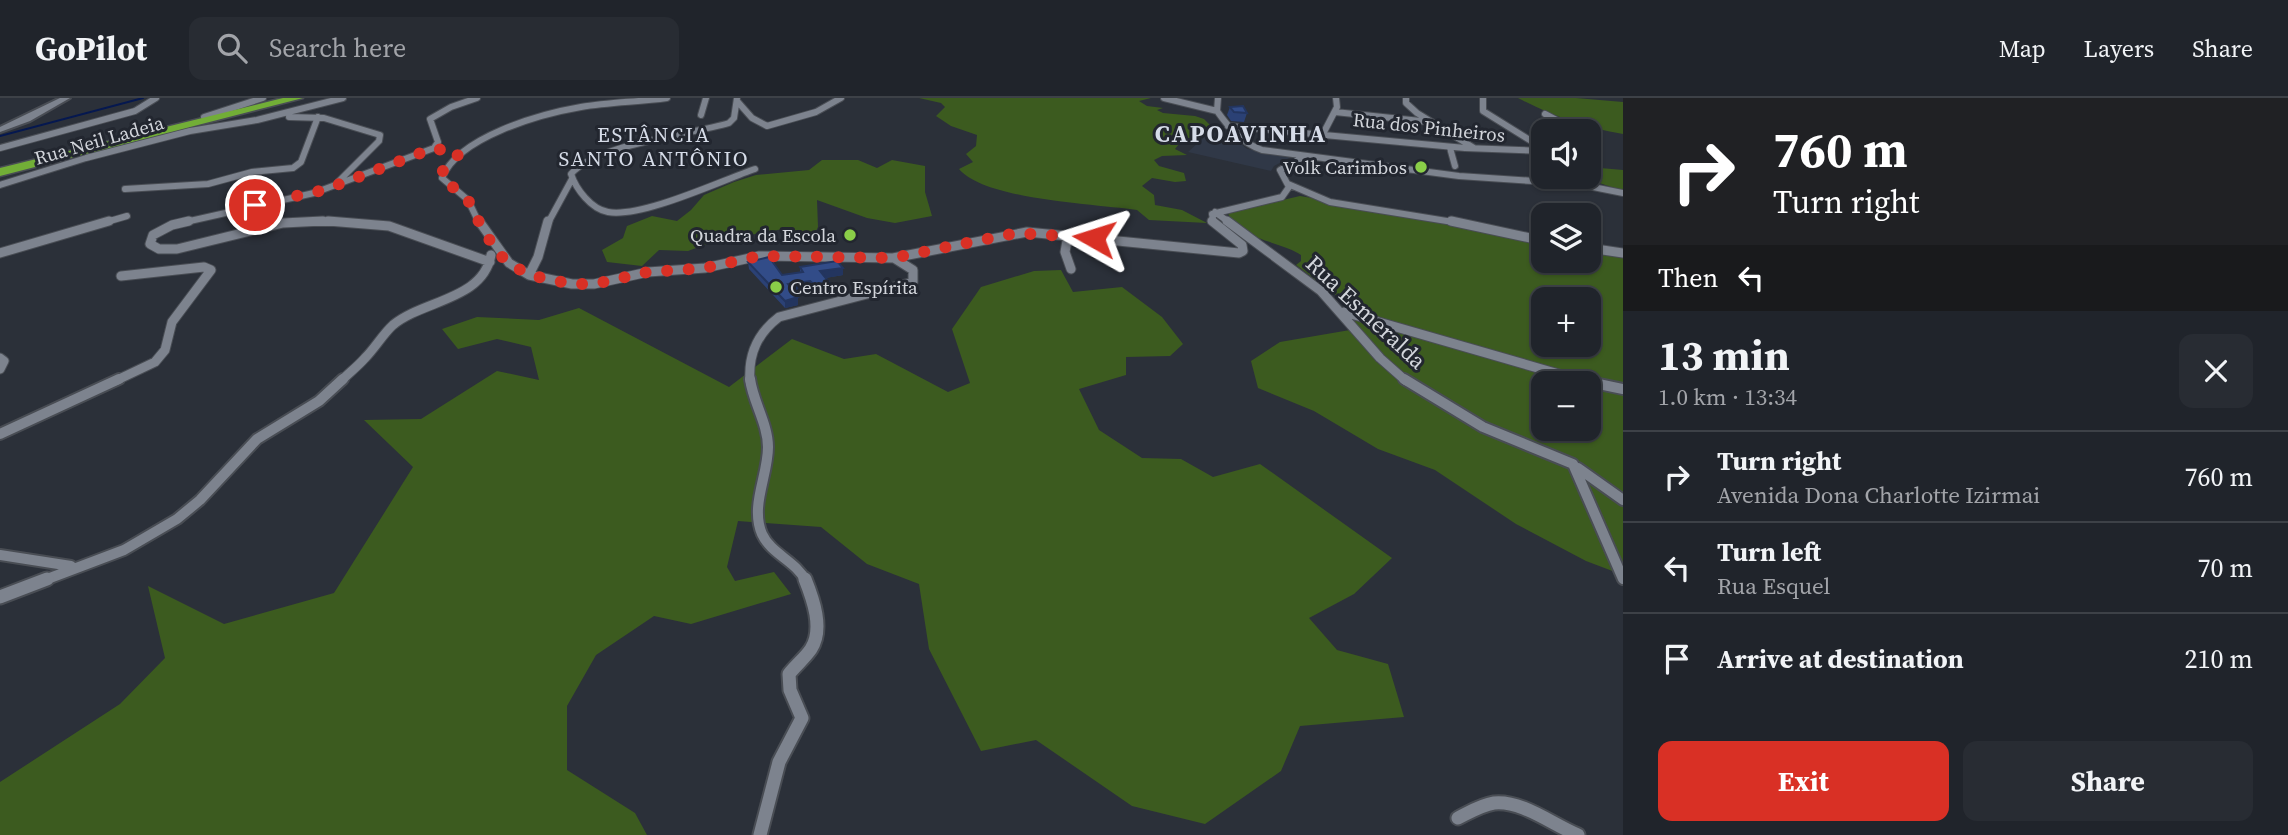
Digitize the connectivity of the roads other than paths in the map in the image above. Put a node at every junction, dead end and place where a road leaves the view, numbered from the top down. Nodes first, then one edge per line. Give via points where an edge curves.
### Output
1 (66, 98) edge
2 (156, 98) edge
3 (262, 98) edge
4 (280, 98) edge
5 (297, 98) edge
6 (343, 98) edge
7 (667, 98) edge
8 (706, 98) edge
9 (841, 98) edge
10 (1164, 98) edge
11 (1182, 98) edge
12 (1218, 98) edge
13 (1336, 98) edge
14 (1406, 98) edge
15 (1483, 98) edge
16 (472, 99) edge
17 (737, 99) edge
18 (1202, 106) junction
19 (1217, 111) junction
20 (1335, 112) junction
21 (1545, 114) dead end
22 (701, 115) dead end
23 (318, 117) junction
24 (265, 118) junction
25 (1554, 119) edge
26 (205, 122) junction
27 (1430, 122) junction
28 (1227, 126) junction
29 (0, 130) edge
30 (1324, 132) junction
31 (1531, 142) edge
32 (0, 148) edge
33 (1450, 148) junction
34 (1476, 150) junction
35 (1531, 150) edge
36 (447, 151) junction
37 (1305, 156) junction
38 (1455, 166) dead end
39 (755, 169) dead end
40 (0, 170) edge
41 (572, 180) junction
42 (1288, 184) junction
43 (0, 185) edge
44 (333, 186) junction
45 (125, 190) dead end
46 (1623, 193) edge
47 (1215, 212) junction
48 (127, 216) dead end
49 (1068, 235) junction
50 (1531, 238) edge
51 (493, 246) junction
52 (1601, 250) edge
53 (0, 253) edge
54 (1623, 253) edge
55 (893, 258) junction
56 (490, 262) junction
57 (1071, 269) dead end
58 (529, 275) junction
59 (121, 276) dead end
60 (1341, 311) junction
61 (0, 358) edge
62 (0, 369) edge
63 (1623, 389) edge
64 (0, 435) edge
65 (1573, 464) junction
66 (1623, 500) edge
67 (0, 555) edge
68 (84, 564) junction
69 (1623, 579) edge
70 (0, 597) edge
71 (1458, 817) dead end
72 (760, 835) edge
73 (1578, 835) edge

1 - 29 street
2 - 32 street via 135,111
3 - 26 street
4 - 26 highway
5 - 40 highway
6 - 24 street
7 - 36 street via 557,113
8 - 22 street
9 - 17 street via 767,127 752,118
10 - 18 street
11 - 18 street
12 - 19 street
13 - 20 street
14 - 27 street via 1410,108
15 - 31 street via 1483,111
16 - 36 street via 430,119 438,144
17 - 41 street via 729,123 590,159 572,169
18 - 19 street
19 - 28 street
20 - 27 street
20 - 30 street
21 - 25 street
23 - 24 street
23 - 44 street via 380,135
23 - 45 street via 302,159 293,168 252,172 208,184
24 - 26 street
26 - 40 highway
26 - 43 street, Rua Neil Ladeia
27 - 34 street
28 - 30 street, Rua dos Pinheiros
28 - 37 street via 1252,147
30 - 33 street, Rua dos Pinheiros
33 - 34 street, Rua dos Pinheiros
33 - 38 street
34 - 35 street, Rua dos Pinheiros
36 - 44 street
36 - 51 street via 442,178 468,200
37 - 42 street via 1280,170
37 - 46 street via 1459,176 1578,184
39 - 41 street via 618,213 597,208
41 - 58 street via 548,222
42 - 47 street via 1289,191 1277,199
42 - 50 street via 1330,202
44 - 56 street via 172,225 153,235 150,244 177,249 283,223 326,221 389,226
47 - 49 street via 1212,221 1242,245 1243,251 1226,253
47 - 60 street, Rua Esmeralda
48 - 53 street
49 - 55 street via 1016,233
49 - 57 street via 1065,252
51 - 56 street
51 - 58 street
52 - 54 street
55 - 58 street via 759,256 583,285
55 - 72 street via 912,270 913,282 789,313 770,322 755,342 748,372 768,440 757,507 760,529 773,550 803,573 817,635 789,674 790,690 802,718 779,762
56 - 68 street via 474,284 394,324 319,401 257,439 177,519 124,550
59 - 64 street via 211,270 172,322 165,350 155,362
60 - 63 street
60 - 65 street, Rua Esmeralda via 1380,358 1414,387 1474,422
61 - 62 street via 4,361
65 - 66 street, Rua Esmeralda
65 - 69 street
67 - 68 street via 51,565
68 - 70 street
71 - 73 street via 1499,803

